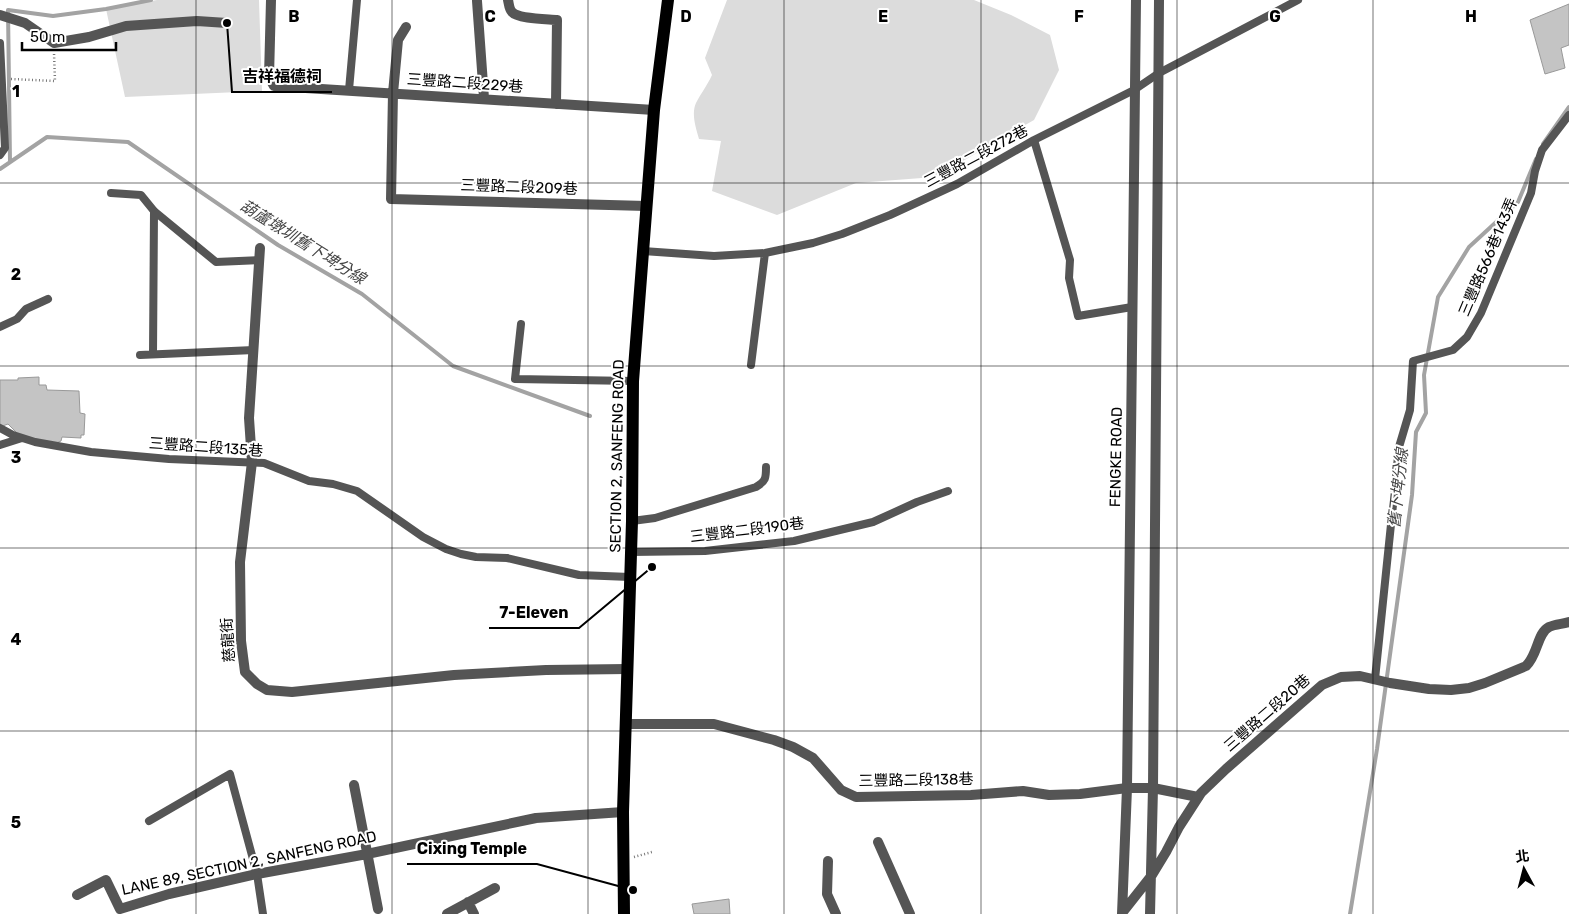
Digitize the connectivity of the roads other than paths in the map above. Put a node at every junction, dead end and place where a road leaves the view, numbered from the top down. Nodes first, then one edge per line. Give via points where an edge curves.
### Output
1 (271, 0) edge
2 (357, 0) edge
3 (508, 0) edge
4 (668, 0) edge
5 (1136, 0) edge
6 (1159, 0) edge
7 (1298, 0) edge
8 (477, 1) edge
9 (0, 15) edge
10 (227, 23) dead end
11 (406, 27) dead end
12 (0, 43) edge
13 (1159, 73) junction
14 (349, 90) junction
15 (1134, 90) junction
16 (393, 93) junction
17 (484, 98) junction
18 (556, 104) junction
19 (654, 110) junction
20 (1569, 115) edge
21 (1034, 140) junction
22 (0, 155) edge
23 (111, 193) dead end
24 (646, 206) junction
25 (154, 211) junction
26 (260, 248) dead end
27 (643, 251) junction
28 (765, 253) junction
29 (259, 260) junction
30 (48, 298) dead end
31 (1132, 307) junction
32 (521, 324) dead end
33 (0, 328) edge
34 (254, 350) junction
35 (140, 354) dead end
36 (153, 354) junction
37 (751, 365) dead end
38 (633, 381) junction
39 (0, 428) edge
40 (22, 438) junction
41 (0, 445) edge
42 (252, 462) junction
43 (766, 467) dead end
44 (948, 491) dead end
45 (632, 521) junction
46 (631, 552) junction
47 (630, 577) junction
48 (1569, 622) edge
49 (627, 669) junction
50 (1375, 679) junction
51 (626, 724) junction
52 (354, 785) dead end
53 (1127, 788) junction
54 (1153, 788) junction
55 (1198, 798) junction
56 (623, 812) junction
57 (149, 821) dead end
58 (878, 842) dead end
59 (367, 854) junction
60 (828, 861) dead end
61 (257, 874) junction
62 (1152, 875) junction
63 (495, 888) dead end
64 (77, 896) dead end
65 (468, 902) junction
66 (378, 909) dead end
67 (263, 914) edge
68 (448, 914) edge
69 (474, 914) edge
70 (624, 914) edge
71 (836, 914) edge
72 (910, 914) edge
73 (1122, 914) edge
74 (1150, 914) edge

1 - 14 street, 三豐路二段229巷 via 269,77 274,86
2 - 14 lane
3 - 18 street via 512,13 518,16 557,20
4 - 19 main road, SECTION 2, SANFENG ROAD
5 - 15 street, FENGKE ROAD
6 - 13 street
7 - 13 lane, 三豐路二段272巷
8 - 17 street
9 - 10 street via 25,23 54,43 126,26 197,21
11 - 16 street via 398,40
12 - 22 lane via 5,148
13 - 15 lane, 三豐路二段272巷
13 - 54 street
14 - 16 street, 三豐路二段229巷
15 - 21 lane, 三豐路二段272巷
15 - 31 street, FENGKE ROAD
16 - 17 street, 三豐路二段229巷
16 - 24 street, 三豐路二段209巷 via 391,198
17 - 18 street, 三豐路二段229巷
18 - 19 street, 三豐路二段229巷
19 - 24 main road, SECTION 2, SANFENG ROAD
20 - 50 lane, 三豐路566巷143弄 via 1542,150 1531,193 1481,313 1467,337 1453,350 1413,361 1410,410 1399,447
21 - 28 lane, 三豐路二段272巷 via 957,184 890,215 813,243
21 - 31 lane via 1070,260 1069,278 1078,316
23 - 25 lane via 141,195
24 - 27 main road, SECTION 2, SANFENG ROAD
25 - 29 lane via 216,262
25 - 36 lane
26 - 29 street, 慈龍街
27 - 28 lane, 三豐路二段272巷 via 714,256
27 - 38 main road, SECTION 2, SANFENG ROAD
28 - 37 lane
29 - 34 street, 慈龍街
30 - 33 lane
31 - 53 street, FENGKE ROAD
32 - 38 lane via 515,379
34 - 36 lane
34 - 42 street, 慈龍街 via 249,418
35 - 36 lane
38 - 45 main road, SECTION 2, SANFENG ROAD
39 - 40 lane, 三豐路二段135巷
40 - 41 lane
40 - 42 lane, 三豐路二段135巷 via 91,452
42 - 47 lane, 三豐路二段135巷 via 264,463 309,481 357,491 423,537 461,554 476,558 507,558 579,575
42 - 49 street, 慈龍街 via 240,562 241,641 245,672 267,690 292,692 454,675
43 - 45 lane via 764,482 756,487 655,518
44 - 46 lane, 三豐路二段190巷 via 873,522 794,541 705,551
45 - 46 main road, SECTION 2, SANFENG ROAD
46 - 47 main road, SECTION 2, SANFENG ROAD
47 - 49 main road, SECTION 2, SANFENG ROAD
48 - 50 street, 三豐路二段20巷 via 1548,627 1526,666 1469,688 1429,689
49 - 51 main road, SECTION 2, SANFENG ROAD
50 - 55 street, 三豐路二段20巷 via 1341,676 1322,685 1226,769
51 - 53 street, 三豐路二段138巷 via 714,724 774,740 813,758 841,790 856,797 1023,791 1049,795 1080,794
51 - 56 main road, SECTION 2, SANFENG ROAD
52 - 59 street
53 - 54 street, 三豐路二段138巷
53 - 73 street, FENGKE ROAD
54 - 55 street, 三豐路二段138巷
54 - 62 street
55 - 62 street, 三豐路二段20巷
56 - 59 street, LANE 89, SECTION 2, SANFENG ROAD via 536,818
56 - 70 main road, SECTION 2, SANFENG ROAD
57 - 61 lane via 230,774
58 - 72 street
59 - 61 street, LANE 89, SECTION 2, SANFENG ROAD
59 - 66 street
60 - 71 street via 828,894
61 - 64 street, LANE 89, SECTION 2, SANFENG ROAD via 120,909 106,880
61 - 67 lane
62 - 73 street, 三豐路二段20巷
62 - 74 street
63 - 65 street
65 - 68 street
65 - 69 street

